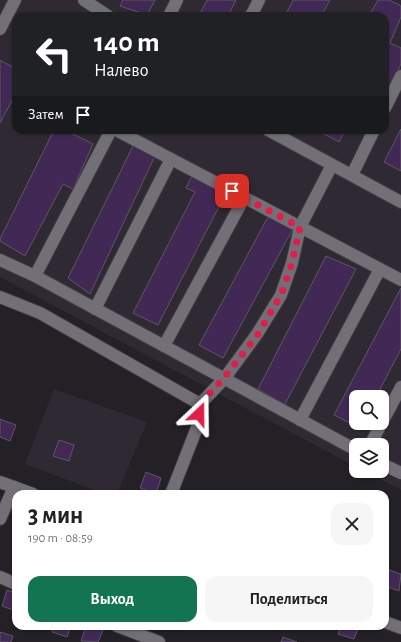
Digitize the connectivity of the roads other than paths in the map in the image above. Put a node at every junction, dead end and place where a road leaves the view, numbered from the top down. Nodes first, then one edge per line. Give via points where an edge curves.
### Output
1 (15, 0) edge
2 (84, 0) edge
3 (105, 0) edge
4 (177, 0) edge
5 (259, 0) edge
6 (102, 12) edge
7 (106, 12) edge
8 (171, 12) edge
9 (253, 12) edge
10 (0, 29) edge
11 (401, 76) edge
12 (389, 100) edge
13 (109, 134) edge
14 (124, 134) edge
15 (275, 134) edge
16 (372, 134) edge
17 (171, 159) junction
18 (332, 165) junction
19 (352, 175) junction
20 (244, 198) junction
21 (401, 202) edge
22 (300, 227) junction
23 (0, 260) edge
24 (380, 269) junction
25 (35, 276) junction
26 (401, 280) edge
27 (0, 297) edge
28 (95, 309) junction
29 (164, 346) junction
30 (224, 378) junction
31 (401, 387) edge
32 (200, 404) junction
33 (300, 420) junction
34 (374, 438) edge
35 (349, 446) edge
36 (389, 467) edge
37 (401, 473) edge
38 (0, 482) edge
39 (14, 487) junction
40 (13, 490) edge
41 (22, 490) edge
42 (173, 490) edge
43 (12, 492) edge
44 (0, 519) edge
45 (0, 578) edge
46 (12, 582) edge
47 (389, 624) edge
48 (401, 628) edge
49 (128, 630) edge
50 (159, 642) edge

1 - 10 street
2 - 6 street
3 - 7 street
4 - 8 street
5 - 9 street
11 - 12 street
13 - 25 street
14 - 17 street
15 - 18 street
16 - 19 street
17 - 20 street
17 - 28 street
18 - 19 street
18 - 22 street
19 - 21 street
20 - 22 street
20 - 29 street
22 - 24 street
22 - 30 street via 281,295 258,334
23 - 25 street
24 - 26 street
24 - 33 street
25 - 28 street
27 - 32 street via 40,313
28 - 29 street
29 - 30 street
30 - 32 street
30 - 33 street
31 - 34 street
32 - 42 street via 198,425
33 - 35 street
36 - 37 street
38 - 39 street
39 - 40 street
39 - 41 street
43 - 44 street
45 - 46 street
47 - 48 street
49 - 50 street

